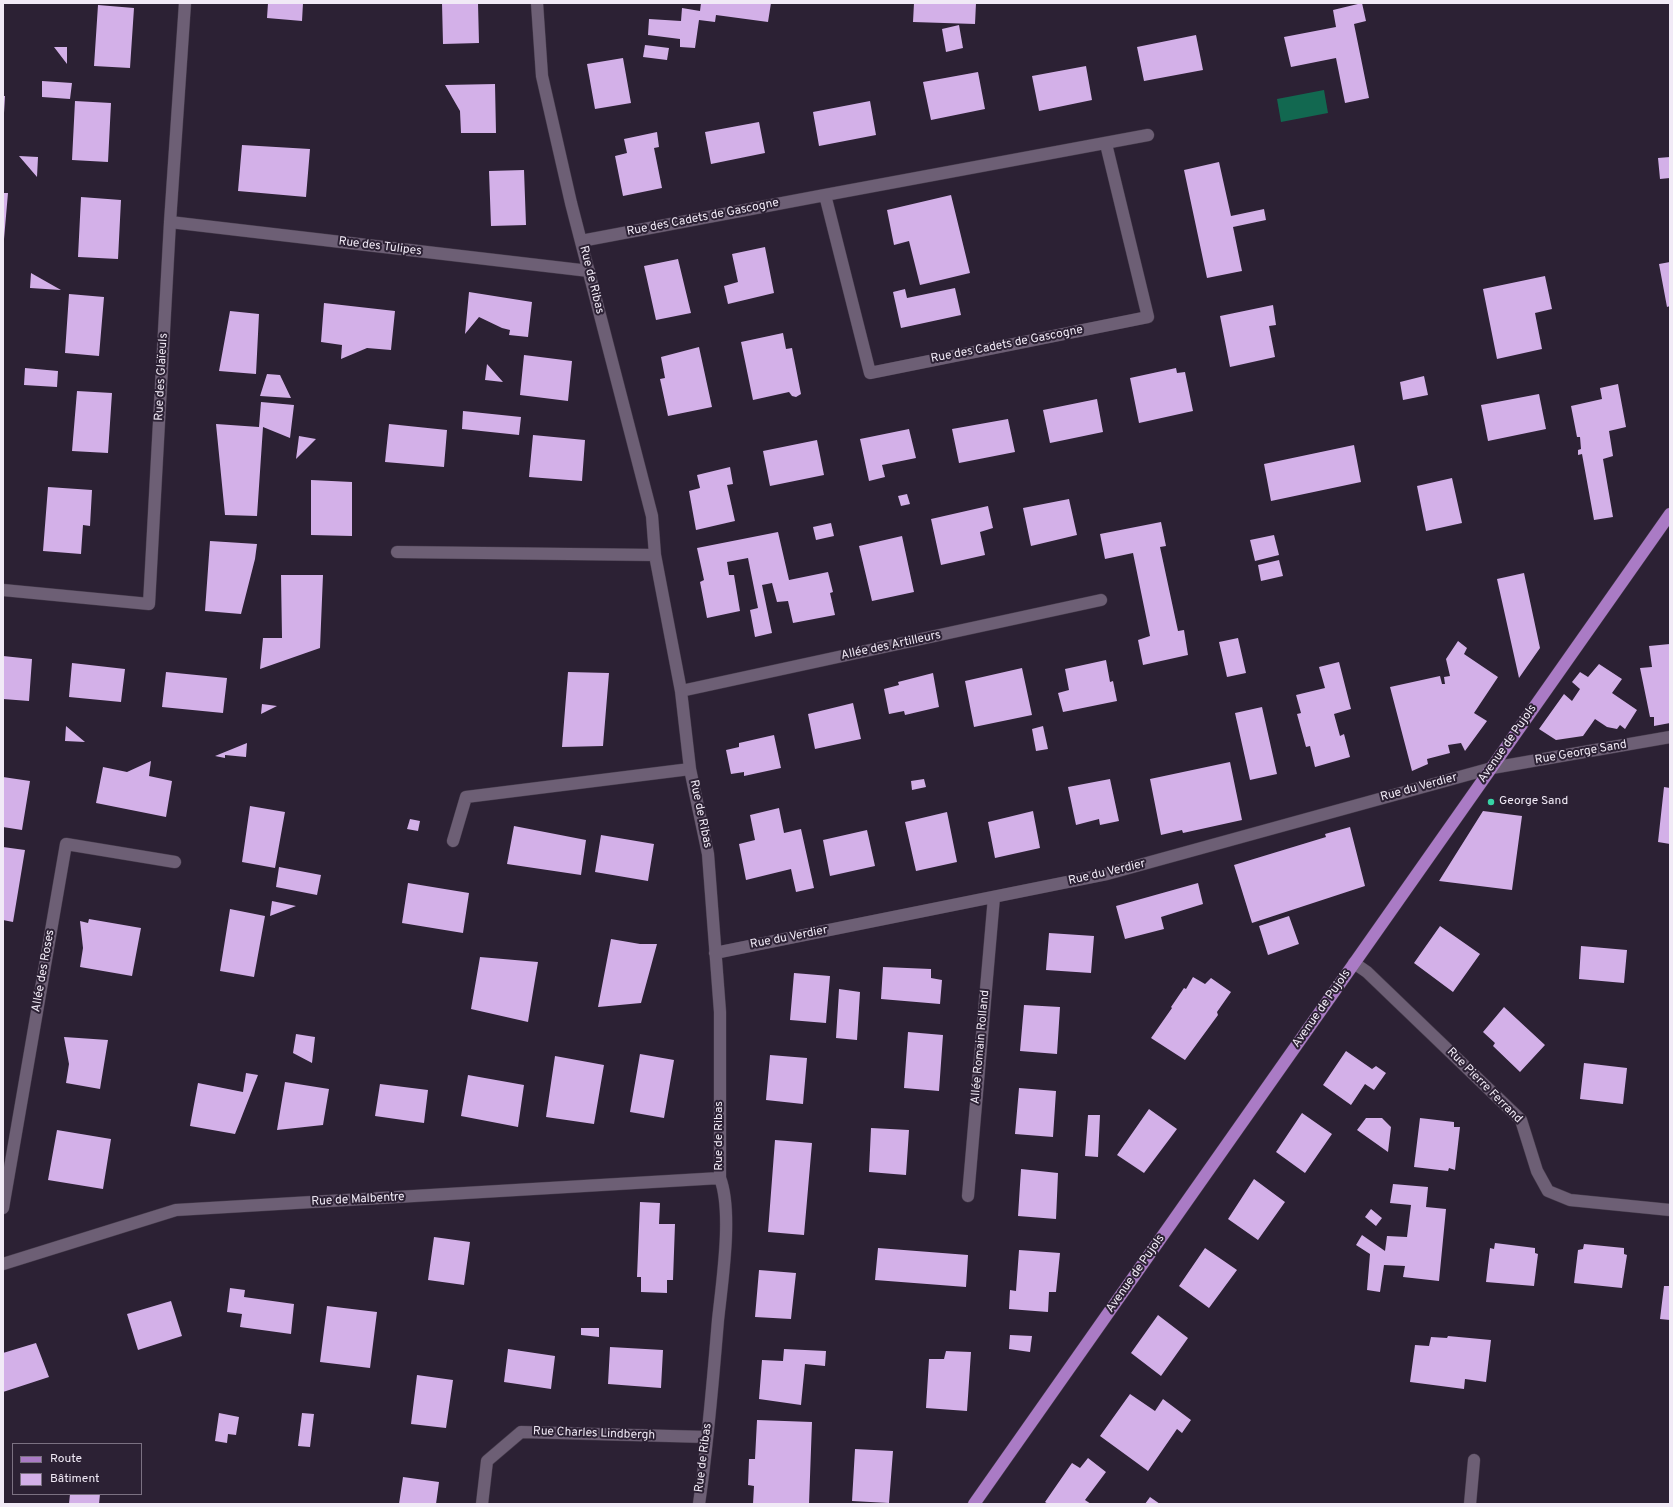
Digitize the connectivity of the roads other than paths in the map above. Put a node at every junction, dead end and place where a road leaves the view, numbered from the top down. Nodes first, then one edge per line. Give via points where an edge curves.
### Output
1 (185, 3) edge
2 (538, 3) edge
3 (1148, 135) dead end
4 (1106, 144) junction
5 (825, 195) junction
6 (170, 222) junction
7 (581, 241) junction
8 (589, 272) junction
9 (1670, 514) edge
10 (397, 552) dead end
11 (655, 555) junction
12 (3, 590) edge
13 (1101, 600) dead end
14 (681, 691) junction
15 (1670, 737) edge
16 (1492, 768) junction
17 (690, 769) junction
18 (453, 840) dead end
19 (175, 862) dead end
20 (994, 897) junction
21 (716, 953) junction
22 (1354, 963) junction
23 (720, 1178) junction
24 (968, 1196) dead end
25 (3, 1208) edge
26 (1670, 1210) edge
27 (3, 1264) edge
28 (707, 1437) junction
29 (1474, 1460) dead end
30 (482, 1504) edge
31 (699, 1504) edge
32 (974, 1504) edge
33 (1470, 1504) edge

1 - 6 street, Rue des Glaïeuls
2 - 7 street, Rue de Ribas via 542,76
3 - 4 street, Rue des Cadets de Gascogne
4 - 5 street, Rue des Cadets de Gascogne
4 - 5 street, Rue des Cadets de Gascogne via 1148,317 870,373
5 - 7 street, Rue des Cadets de Gascogne
6 - 8 street, Rue des Tulipes
6 - 12 street, Rue des Glaïeuls via 149,604
7 - 8 street, Rue de Ribas
8 - 11 street, Rue de Ribas via 652,516
9 - 16 main road, Avenue de Pujols
10 - 11 street
11 - 14 street, Rue de Ribas
13 - 14 street, Allée des Artilleurs
14 - 17 street, Rue de Ribas
15 - 16 street, Rue George Sand
16 - 20 street, Rue du Verdier via 1107,874
16 - 22 main road, Avenue de Pujols
17 - 18 street, Rue de Ribas via 466,797
17 - 21 street, Rue de Ribas via 708,854
19 - 25 street, Allée des Roses via 66,844
20 - 21 street, Rue du Verdier
20 - 24 street, Allée Romain Rolland
21 - 23 street, Rue de Ribas via 720,1012
22 - 26 street, Rue Pierre Ferrand via 1367,972 1522,1120 1537,1171 1548,1191 1570,1200
22 - 32 main road, Avenue de Pujols
23 - 27 street, Rue de Malbentre via 176,1210
23 - 28 street, Rue de Ribas via 725,1190 725,1247
28 - 30 street, Rue Charles Lindbergh via 521,1432 487,1460
28 - 31 street, Rue de Ribas
29 - 33 street

